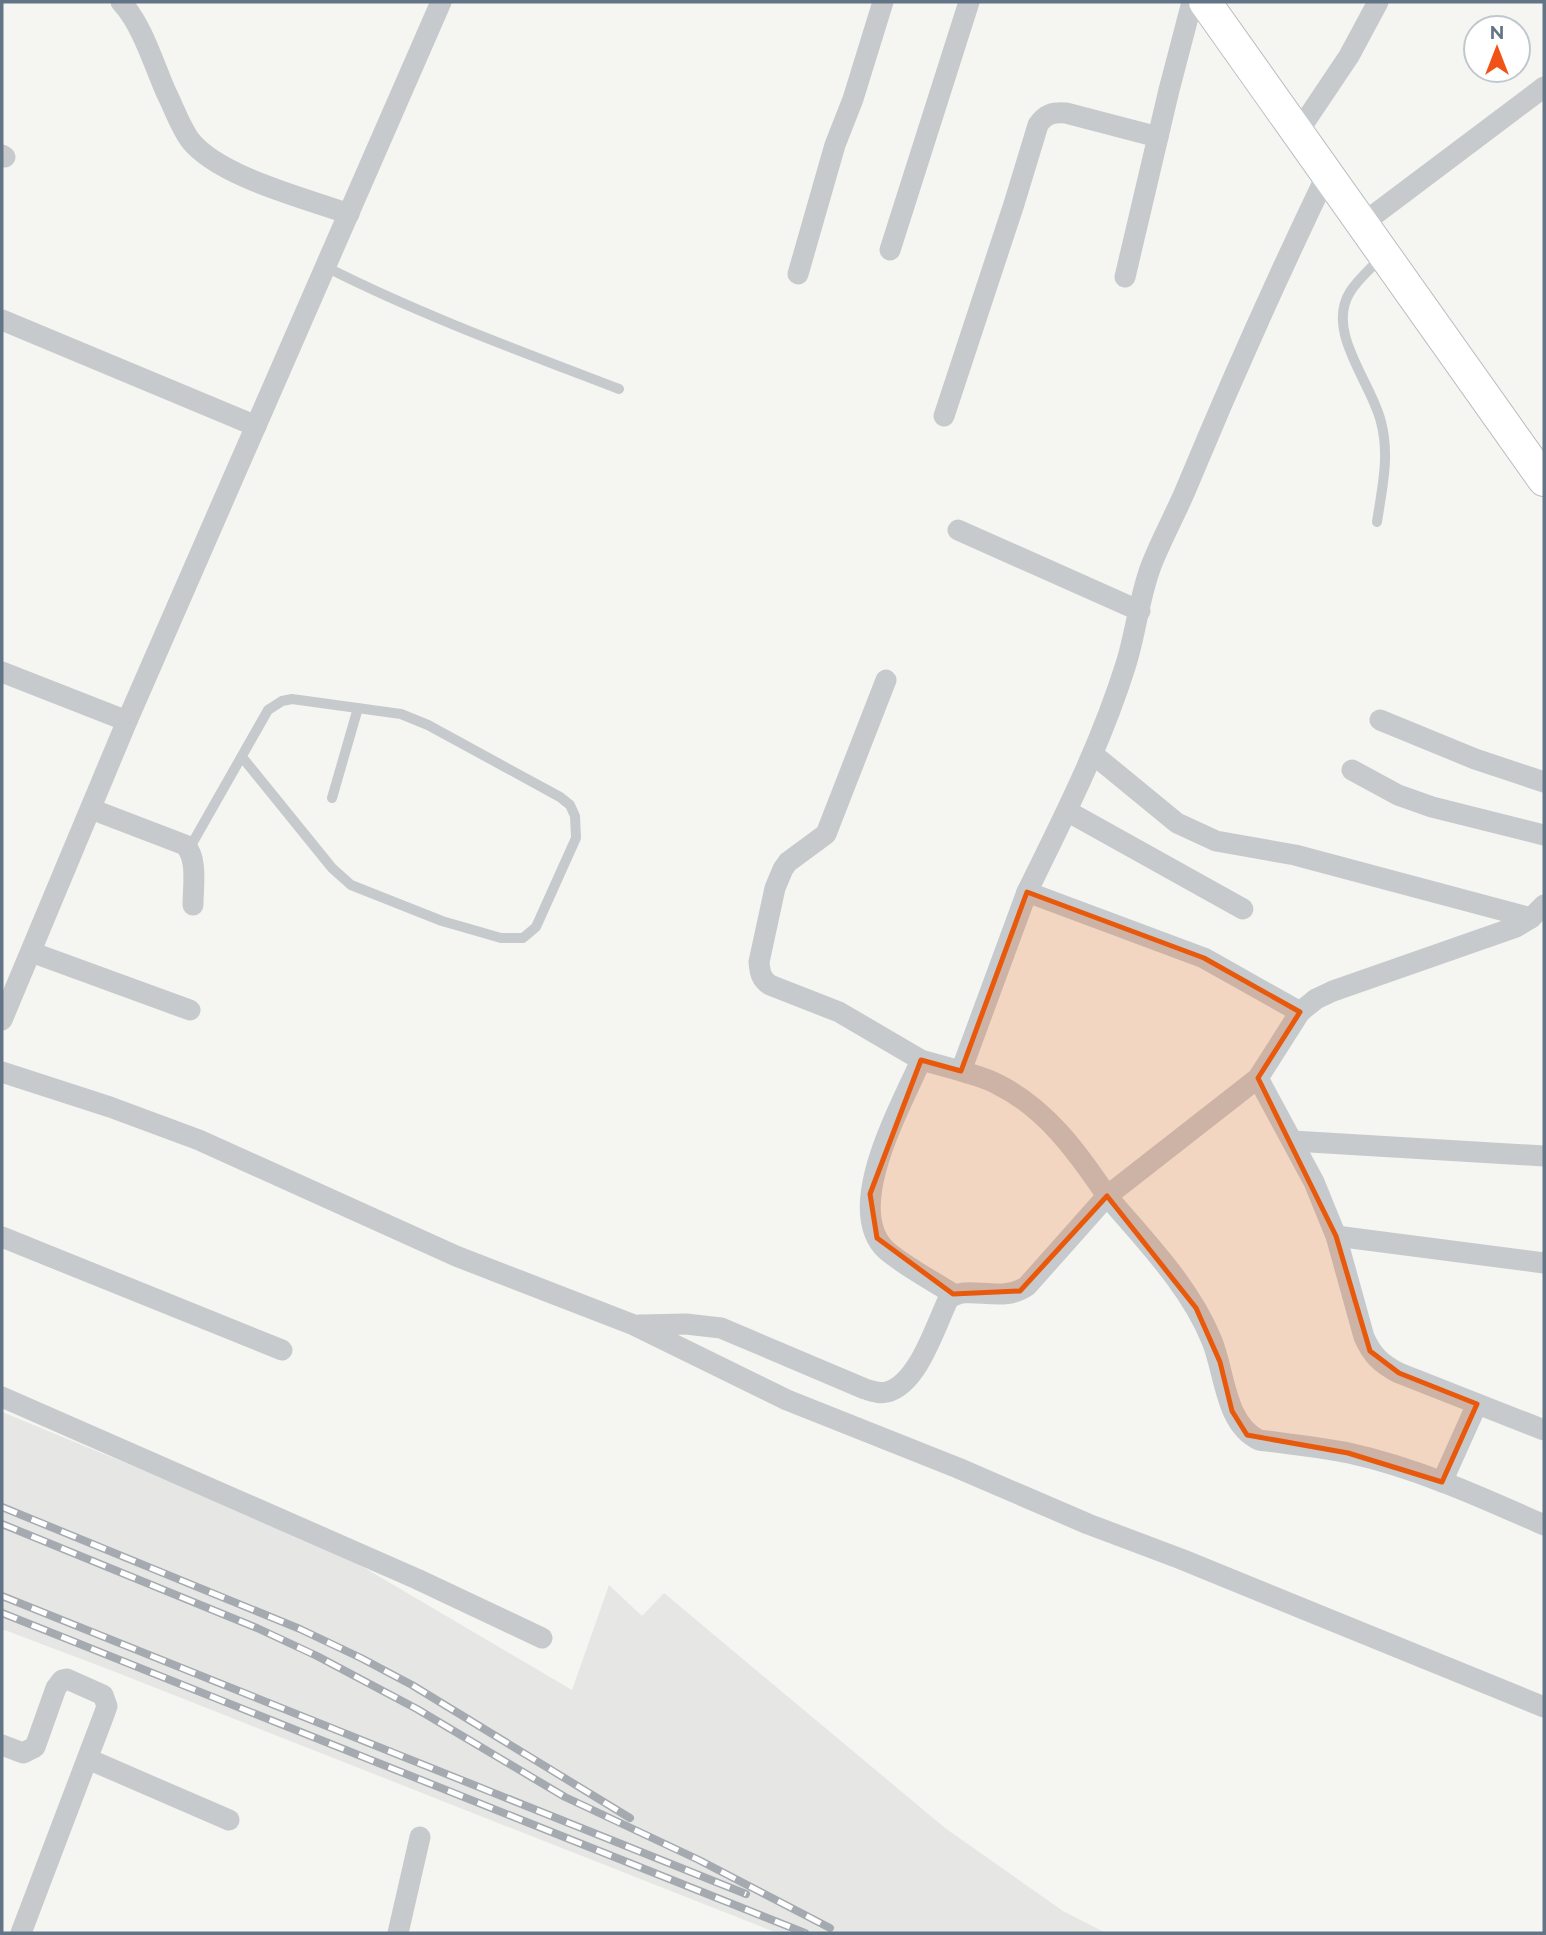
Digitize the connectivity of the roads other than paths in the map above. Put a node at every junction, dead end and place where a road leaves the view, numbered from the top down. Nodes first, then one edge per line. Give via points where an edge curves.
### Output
1 (121, 2) edge
2 (883, 2) edge
3 (968, 2) edge
4 (1192, 2) edge
5 (1205, 2) edge
6 (1378, 2) edge
7 (437, 3) edge
8 (1544, 87) edge
9 (1298, 131) junction
10 (1158, 137) junction
11 (1327, 174) junction
12 (349, 214) junction
13 (1362, 224) junction
14 (890, 250) dead end
15 (1384, 254) junction
16 (326, 267) junction
17 (798, 274) dead end
18 (1125, 276) dead end
19 (2, 320) edge
20 (619, 389) dead end
21 (944, 416) dead end
22 (256, 426) junction
23 (1544, 480) edge
24 (1377, 522) dead end
25 (958, 530) dead end
26 (1139, 611) junction
27 (2, 672) edge
28 (886, 680) dead end
29 (358, 708) junction
30 (1380, 720) dead end
31 (127, 721) junction
32 (1094, 755) junction
33 (242, 757) junction
34 (1352, 770) dead end
35 (1544, 782) edge
36 (332, 798) dead end
37 (91, 809) junction
38 (1067, 811) junction
39 (1544, 835) edge
40 (189, 849) junction
41 (1027, 892) junction
42 (193, 905) dead end
43 (1243, 909) dead end
44 (1540, 910) edge
45 (31, 951) junction
46 (190, 1010) dead end
47 (1300, 1012) junction
48 (2, 1020) edge
49 (921, 1060) junction
50 (961, 1071) junction
51 (2, 1072) edge
52 (1258, 1079) junction
53 (1293, 1141) junction
54 (1544, 1156) edge
55 (1107, 1196) junction
56 (1336, 1236) junction
57 (2, 1237) edge
58 (1544, 1263) edge
59 (953, 1294) junction
60 (634, 1325) junction
61 (282, 1350) dead end
62 (2, 1397) edge
63 (1477, 1404) junction
64 (1544, 1430) edge
65 (1442, 1482) junction
66 (1544, 1525) edge
67 (542, 1638) dead end
68 (1544, 1707) edge
69 (2, 1745) edge
70 (88, 1759) junction
71 (229, 1820) dead end
72 (420, 1837) dead end
73 (21, 1933) edge
74 (398, 1933) edge

1 - 12 street via 134,20 179,121 204,155 255,180
2 - 17 street
3 - 14 street
4 - 10 street
5 - 9 street
6 - 9 street via 1349,56
7 - 12 street
8 - 13 street
9 - 11 street
10 - 18 street
10 - 21 street via 1066,113 1041,118
11 - 13 street
11 - 26 street via 1226,391 1150,570
12 - 16 street
13 - 15 street
15 - 23 street
15 - 24 lane via 1350,292 1343,319 1346,341 1376,405 1385,437 1387,458
16 - 20 lane via 455,326
16 - 22 street
19 - 22 street
22 - 31 street
25 - 26 street
26 - 32 street via 1127,662
27 - 31 street
28 - 49 street via 827,834 783,869 759,962 764,981 770,985 839,1012
29 - 33 lane via 282,701 268,710
29 - 33 lane via 401,714 428,725 570,806 576,838 530,933 501,938 442,921 351,884 332,868
29 - 36 lane
30 - 35 street
31 - 37 street
32 - 38 street
32 - 44 street via 1177,823 1216,841
33 - 40 lane
34 - 39 street via 1432,807
37 - 40 street
37 - 45 street
38 - 41 street
38 - 43 street
40 - 42 street
41 - 47 street via 1204,958
41 - 50 street
44 - 47 street via 1516,927 1333,991
45 - 46 street
45 - 48 street
47 - 52 street
49 - 50 street
49 - 59 street via 882,1150 869,1209 877,1238 886,1250
50 - 55 street via 998,1084 1057,1129
51 - 60 street via 199,1140 456,1256
52 - 53 street
52 - 55 street
53 - 54 street
53 - 56 street
55 - 59 street via 1020,1291
55 - 65 street via 1196,1308 1220,1362 1232,1411 1247,1435 1348,1453
56 - 58 street
56 - 63 street via 1364,1337 1378,1361
57 - 61 street
59 - 60 street via 915,1370 907,1381 884,1393 858,1387 721,1328
60 - 68 street via 787,1400
62 - 67 street
63 - 64 street
63 - 65 street
65 - 66 street
69 - 70 street via 23,1753 35,1747 56,1688 67,1679 106,1700
70 - 71 street
70 - 73 street
72 - 74 street

